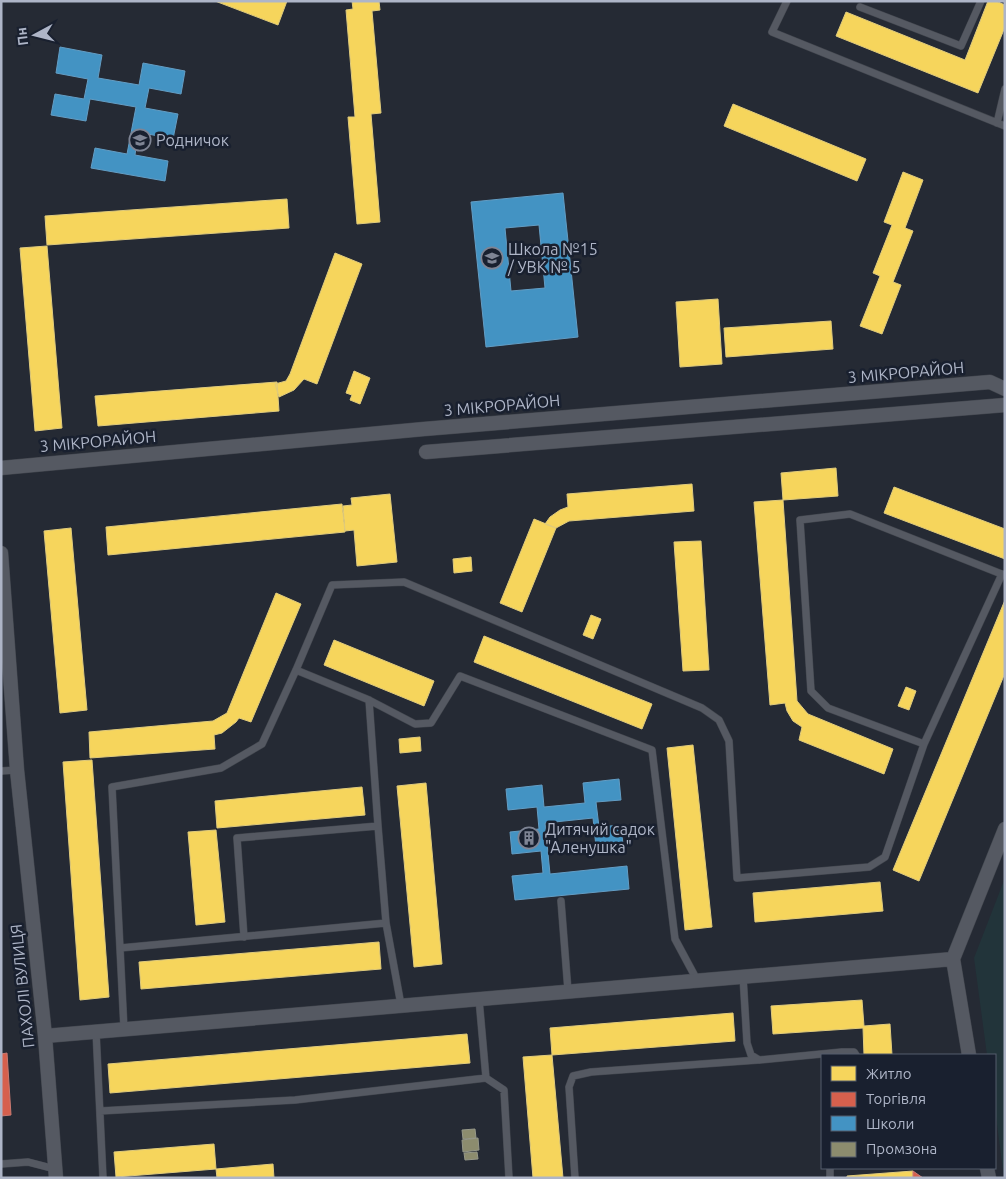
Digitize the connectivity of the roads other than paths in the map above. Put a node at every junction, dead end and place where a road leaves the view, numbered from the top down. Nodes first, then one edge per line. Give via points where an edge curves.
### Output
1 (787, 1) edge
2 (981, 1) edge
3 (860, 7) dead end
4 (1005, 89) edge
5 (996, 123) junction
6 (1005, 126) edge
7 (1005, 389) edge
8 (1005, 405) edge
9 (426, 452) dead end
10 (1, 468) edge
11 (1, 553) edge
12 (1003, 575) edge
13 (296, 670) junction
14 (369, 700) junction
15 (924, 744) junction
16 (17, 770) junction
17 (1, 771) edge
18 (378, 826) junction
19 (1005, 829) edge
20 (561, 901) dead end
21 (386, 923) junction
22 (244, 937) junction
23 (120, 948) junction
24 (953, 959) junction
25 (743, 976) junction
26 (697, 980) junction
27 (568, 991) junction
28 (479, 999) junction
29 (401, 1006) junction
30 (124, 1029) junction
31 (96, 1031) junction
32 (46, 1036) junction
33 (826, 1054) edge
34 (855, 1054) edge
35 (968, 1054) edge
36 (821, 1055) edge
37 (758, 1060) junction
38 (486, 1078) junction
39 (100, 1111) junction
40 (1, 1164) edge
41 (55, 1174) edge
42 (103, 1178) edge
43 (509, 1178) edge
44 (575, 1178) edge

1 - 5 lane via 772,32
2 - 3 lane via 961,46
4 - 5 lane
5 - 6 lane
7 - 10 street, 3 МІКРОРАЙОН via 990,382 424,428
8 - 9 street
11 - 16 street, ПАХОЛІ ВУЛИЦЯ
12 - 15 lane
12 - 15 lane via 850,514 800,520 811,691 828,708
13 - 14 lane
13 - 15 lane via 332,585 404,582 702,708 719,720 730,742 737,878 869,867 885,857
13 - 23 lane via 262,744 221,768 112,787
14 - 18 lane
14 - 26 lane via 415,724 431,723 460,676 652,750 675,940
16 - 17 lane
16 - 32 street, ПАХОЛІ ВУЛИЦЯ
18 - 21 lane
18 - 22 lane via 237,838
19 - 24 street
20 - 27 lane
21 - 22 lane
21 - 29 lane
22 - 23 lane
23 - 30 lane
24 - 25 street
24 - 35 street
25 - 26 street
25 - 37 lane via 747,1043 751,1056
26 - 27 street
27 - 28 street
28 - 29 street
28 - 38 lane
29 - 30 street
30 - 31 street
31 - 32 street
31 - 39 lane
32 - 41 street, ПАХОЛІ ВУЛИЦЯ
33 - 34 lane
36 - 37 lane
37 - 44 lane via 573,1076 569,1087
38 - 39 lane via 295,1100
38 - 43 lane via 504,1090
39 - 42 lane
40 - 41 lane via 28,1162

